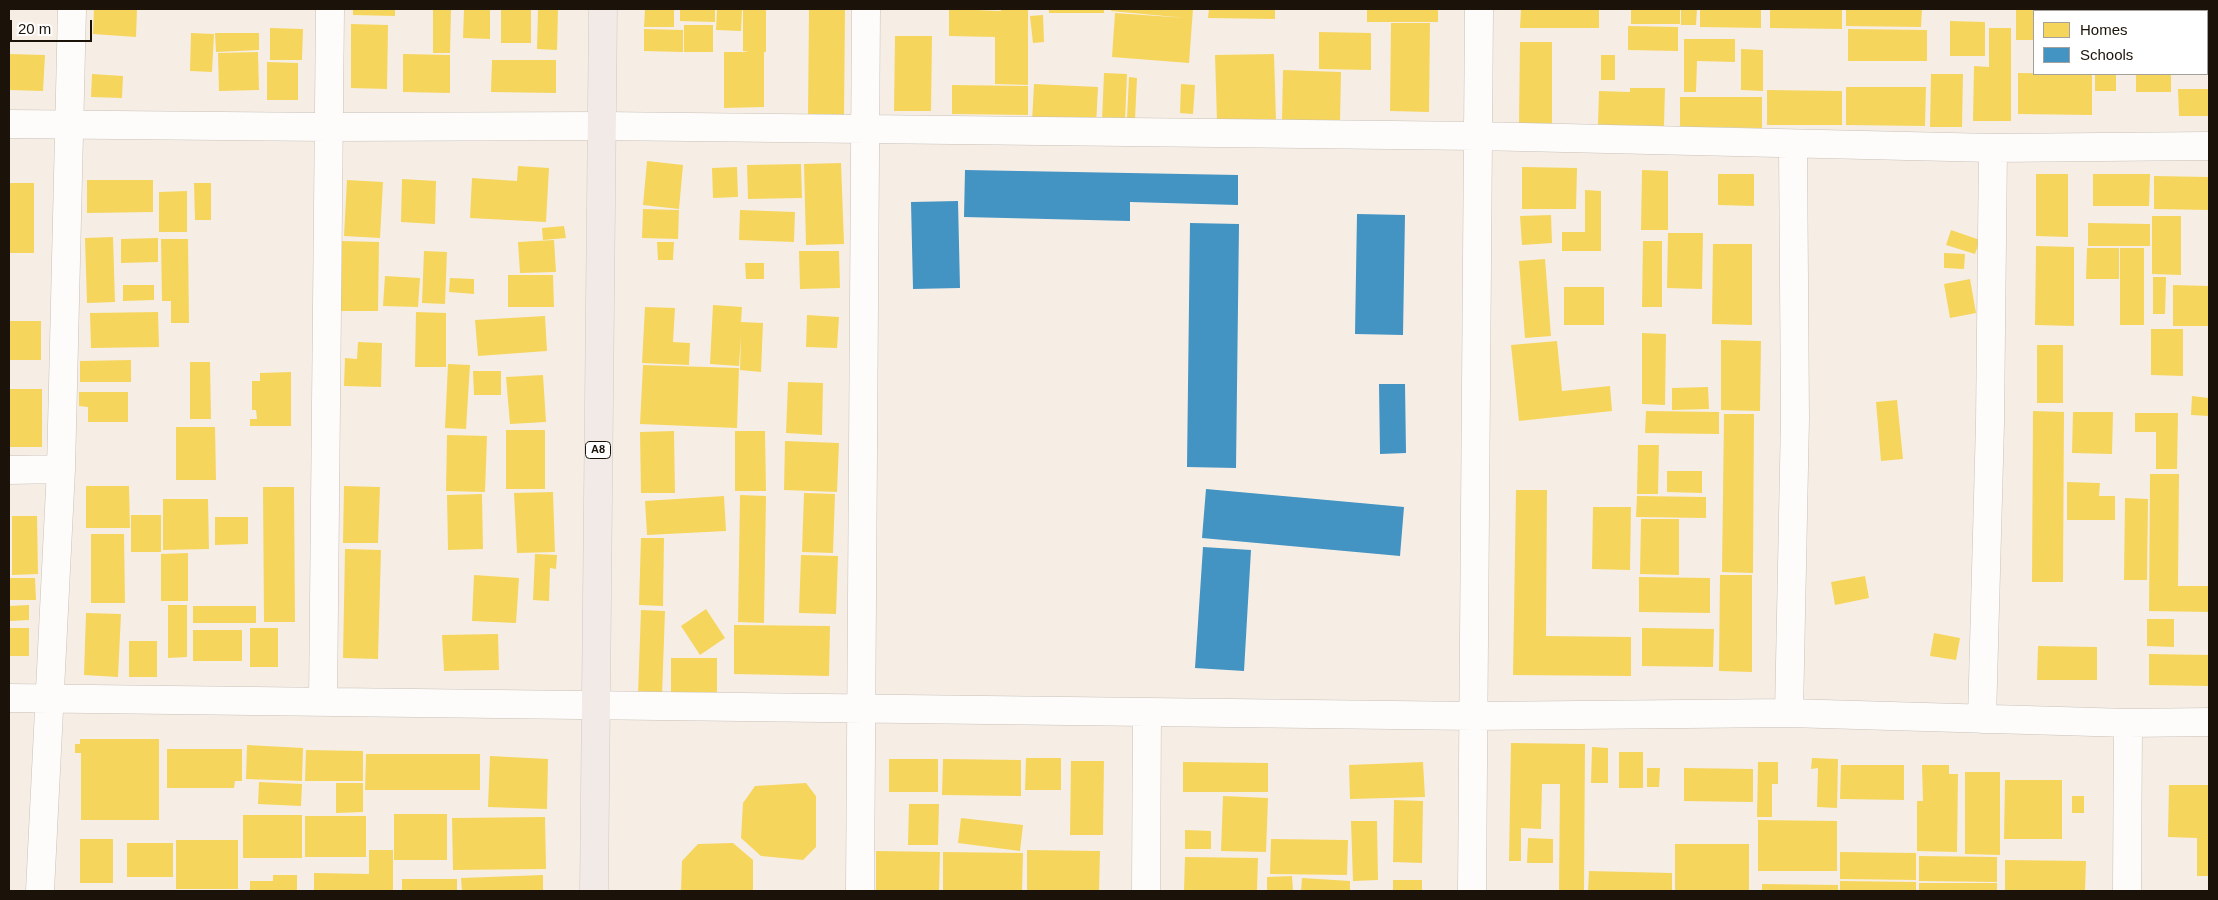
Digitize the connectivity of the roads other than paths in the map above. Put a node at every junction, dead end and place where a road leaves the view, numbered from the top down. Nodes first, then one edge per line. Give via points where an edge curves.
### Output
1 (72, 9) edge
2 (330, 9) edge
3 (603, 9) edge
4 (866, 9) edge
5 (1479, 9) edge
6 (9, 124) edge
7 (70, 125) junction
8 (602, 126) junction
9 (328, 127) junction
10 (865, 129) junction
11 (1478, 136) junction
12 (1793, 145) junction
13 (2209, 146) edge
14 (1993, 148) junction
15 (61, 469) junction
16 (9, 470) edge
17 (9, 698) edge
18 (50, 699) junction
19 (323, 702) junction
20 (596, 706) junction
21 (861, 709) junction
22 (1147, 712) junction
23 (1790, 713) junction
24 (1474, 716) junction
25 (1982, 718) junction
26 (2209, 722) edge
27 (2128, 723) junction
28 (40, 891) edge
29 (594, 891) edge
30 (860, 891) edge
31 (1146, 891) edge
32 (1472, 891) edge
33 (2126, 891) edge

1 - 7 street
2 - 9 street
3 - 8 main road, A8
4 - 10 street
5 - 11 street
6 - 7 street
7 - 9 street
7 - 15 street
8 - 9 street
8 - 10 street
8 - 20 main road, A8
9 - 19 street
10 - 11 street
10 - 21 street
11 - 12 street
11 - 24 street
12 - 14 street
12 - 23 street via 1795,418
13 - 14 street
14 - 25 street
15 - 16 street
15 - 18 street
17 - 18 street
18 - 19 street
18 - 28 street
19 - 20 street
20 - 21 street
20 - 29 main road, A8
21 - 22 street
21 - 30 street
22 - 24 street
22 - 31 street
23 - 24 street
23 - 25 street
24 - 32 street
25 - 27 street
26 - 27 street
27 - 33 street

